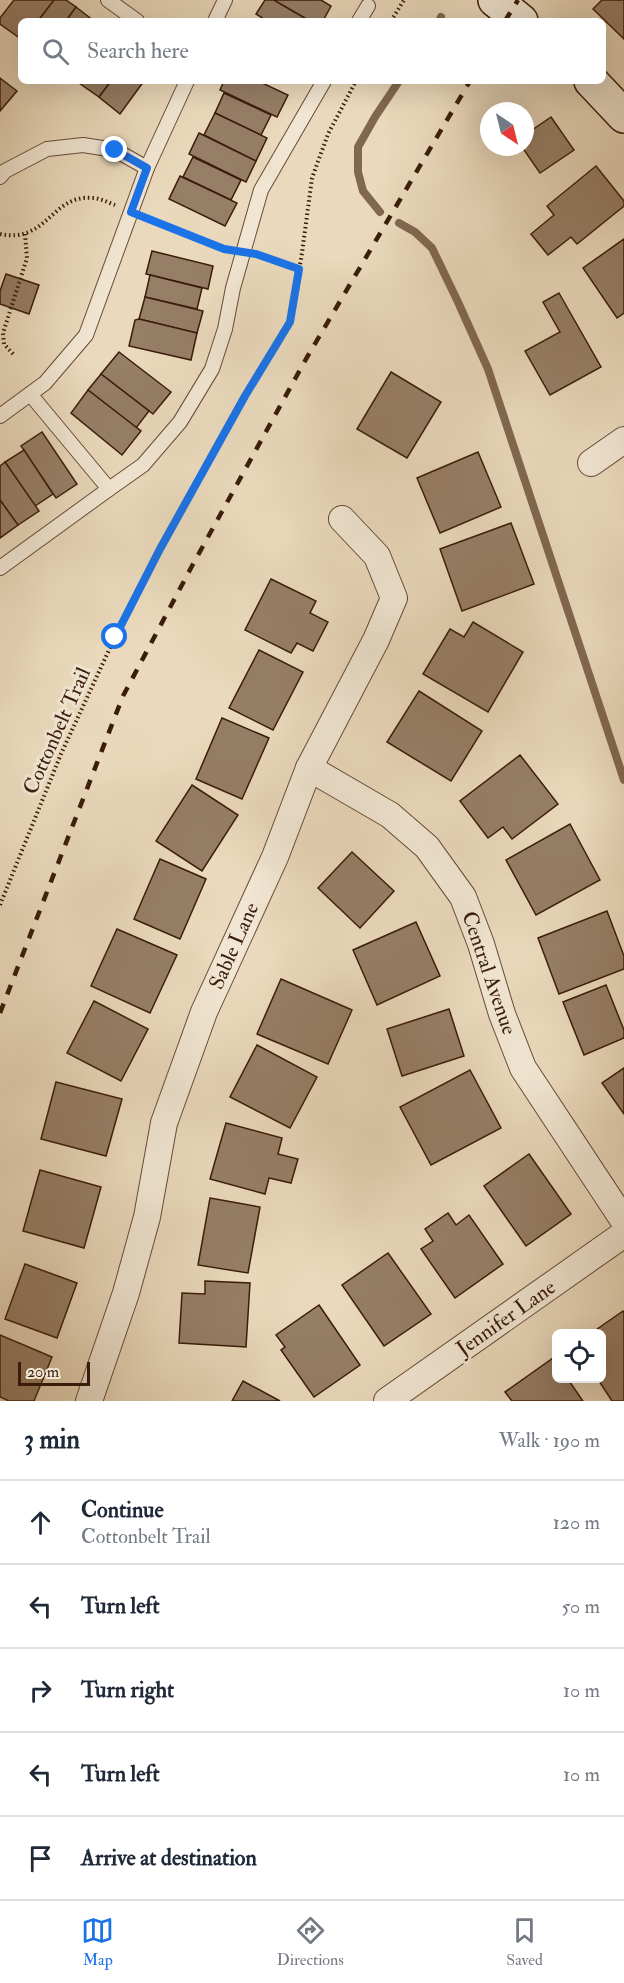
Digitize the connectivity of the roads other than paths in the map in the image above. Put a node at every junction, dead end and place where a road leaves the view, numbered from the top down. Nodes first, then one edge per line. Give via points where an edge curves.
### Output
1 (108, 0) edge
2 (225, 0) edge
3 (495, 0) edge
4 (368, 6) dead end
5 (133, 18) edge
6 (216, 18) edge
7 (361, 18) edge
8 (517, 18) edge
9 (187, 84) edge
10 (322, 84) edge
11 (594, 84) edge
12 (624, 116) edge
13 (147, 168) junction
14 (0, 177) edge
15 (30, 394) junction
16 (0, 416) edge
17 (624, 440) edge
18 (591, 463) dead end
19 (109, 489) junction
20 (342, 519) dead end
21 (0, 568) edge
22 (309, 768) junction
23 (624, 1221) edge
24 (624, 1234) edge
25 (89, 1401) edge
26 (387, 1401) edge

1 - 5 lane
2 - 6 lane
3 - 8 street
4 - 7 lane
9 - 13 lane
10 - 19 lane via 261,190 212,369 180,422 143,465
11 - 12 street
13 - 14 lane via 115,150 83,145 47,149
13 - 15 lane via 86,335 45,383
15 - 16 lane
15 - 19 lane
17 - 18 street
19 - 21 lane
20 - 22 street, Sable Lane via 377,556 394,598
22 - 23 street, Central Avenue via 390,814 427,848 463,897 523,1068
22 - 25 street, Sable Lane via 275,857 204,1012 164,1123 147,1217
24 - 26 street, Jennifer Lane

